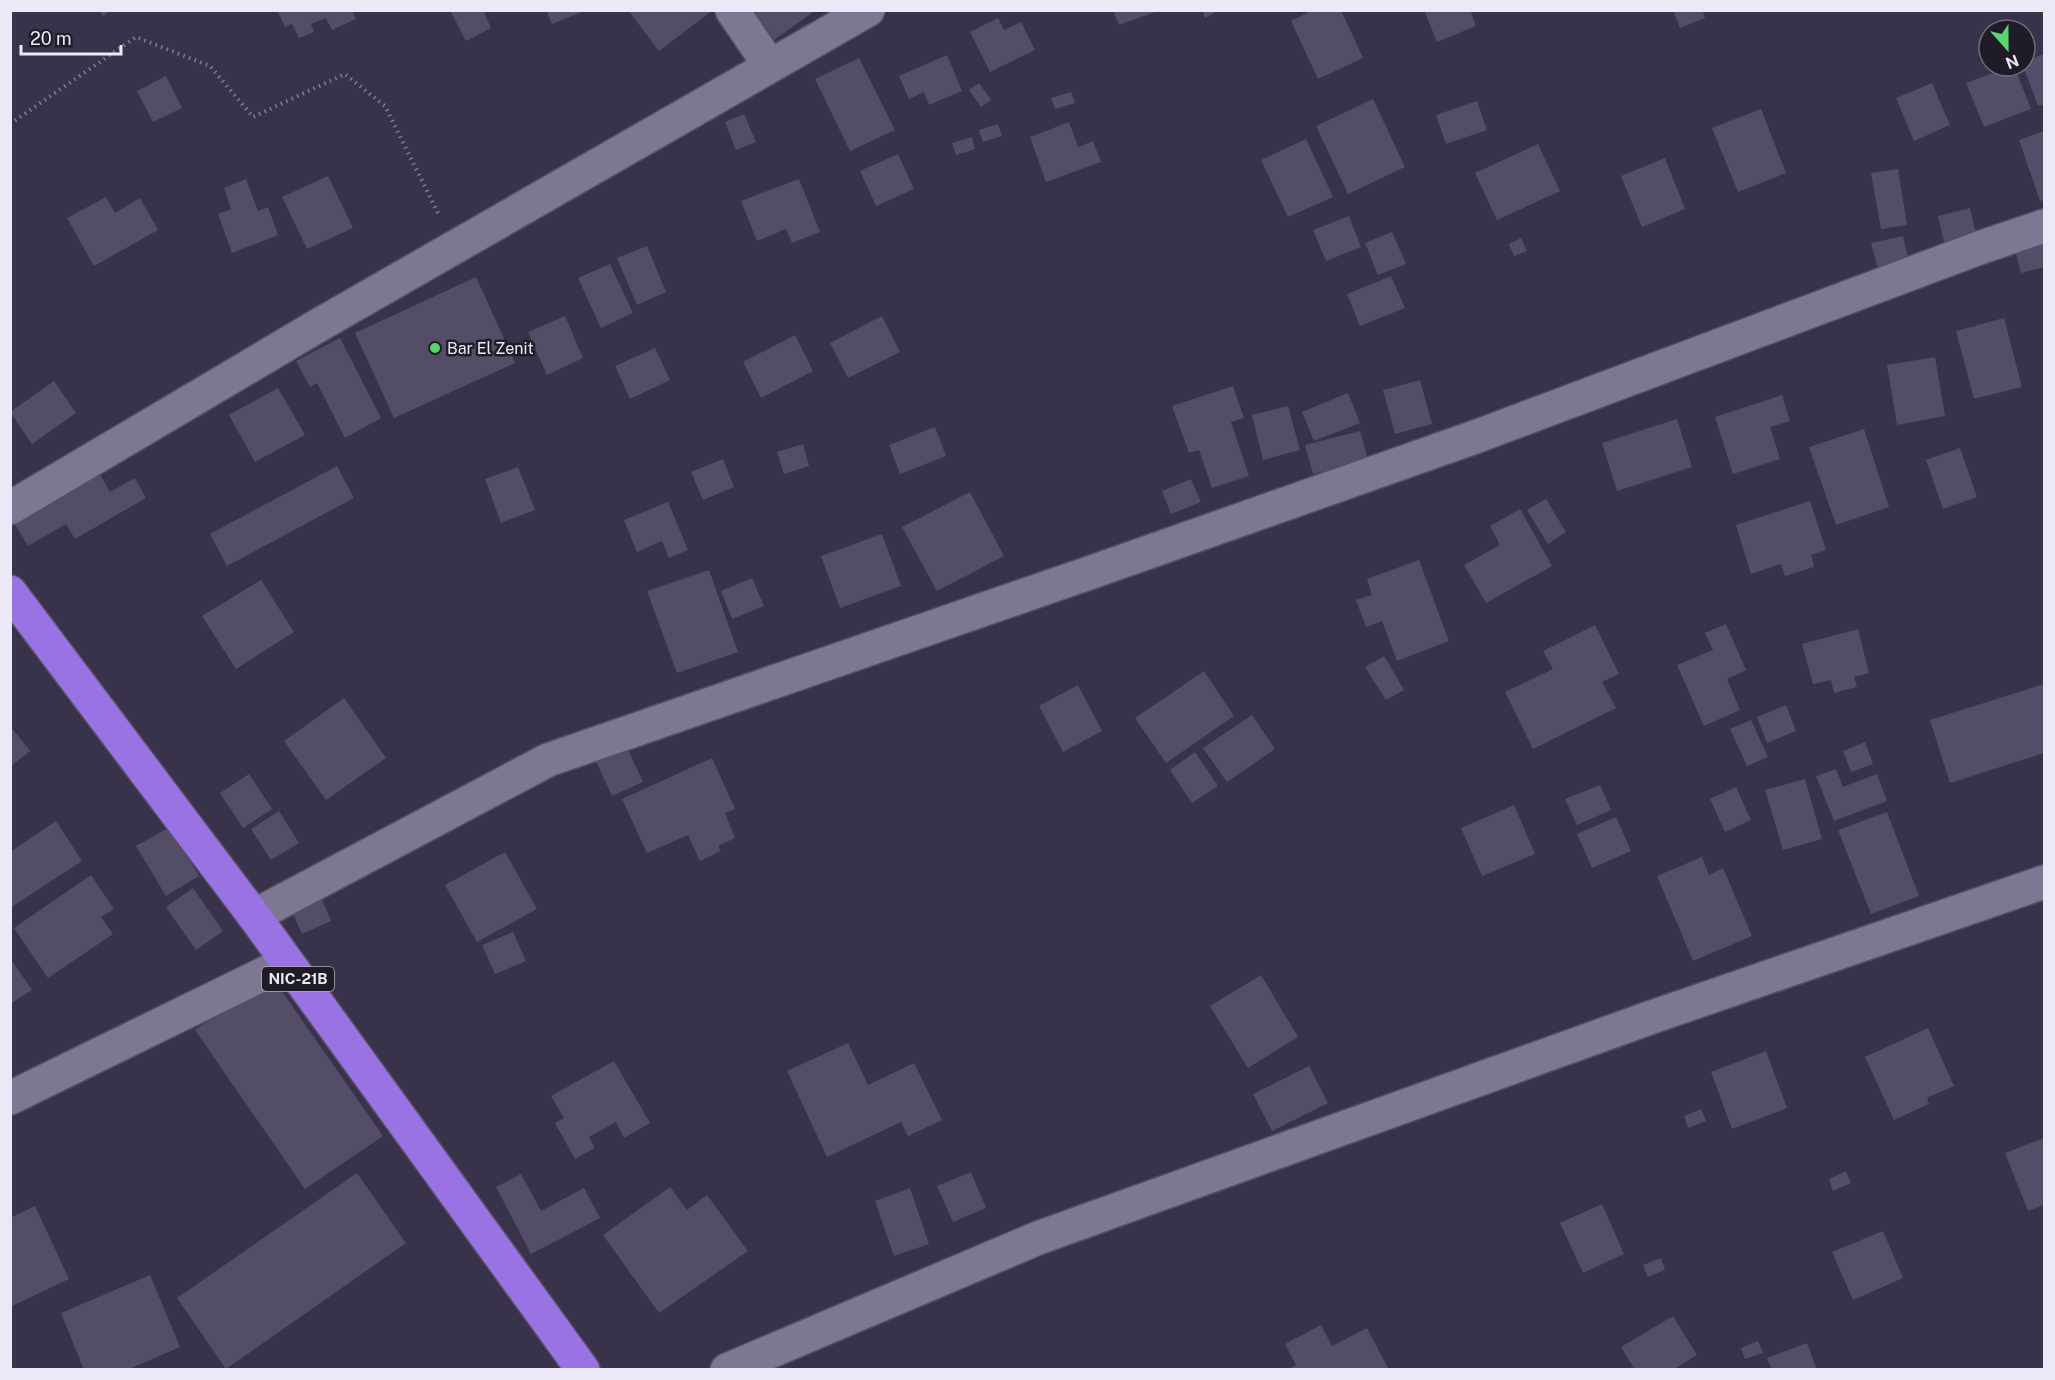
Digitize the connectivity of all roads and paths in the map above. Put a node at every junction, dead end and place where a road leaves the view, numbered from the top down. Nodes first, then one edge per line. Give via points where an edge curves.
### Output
1 (732, 10) edge
2 (868, 10) edge
3 (770, 66) junction
4 (10, 124) edge
5 (2044, 226) edge
6 (455, 247) junction
7 (10, 508) edge
8 (10, 592) edge
9 (2044, 882) edge
10 (254, 916) junction
11 (286, 963) junction
12 (10, 1098) edge
13 (583, 1370) edge
14 (727, 1370) edge

1 - 3 street
2 - 3 street
3 - 6 street
4 - 6 path via 136,37 210,66 253,117 345,74 385,106
5 - 10 street via 1464,441 548,760
6 - 7 street
8 - 10 highway, NIC-21B
9 - 14 street via 1652,1017 1038,1238
10 - 11 highway, NIC-21B
11 - 12 street
11 - 13 highway, NIC-21B

